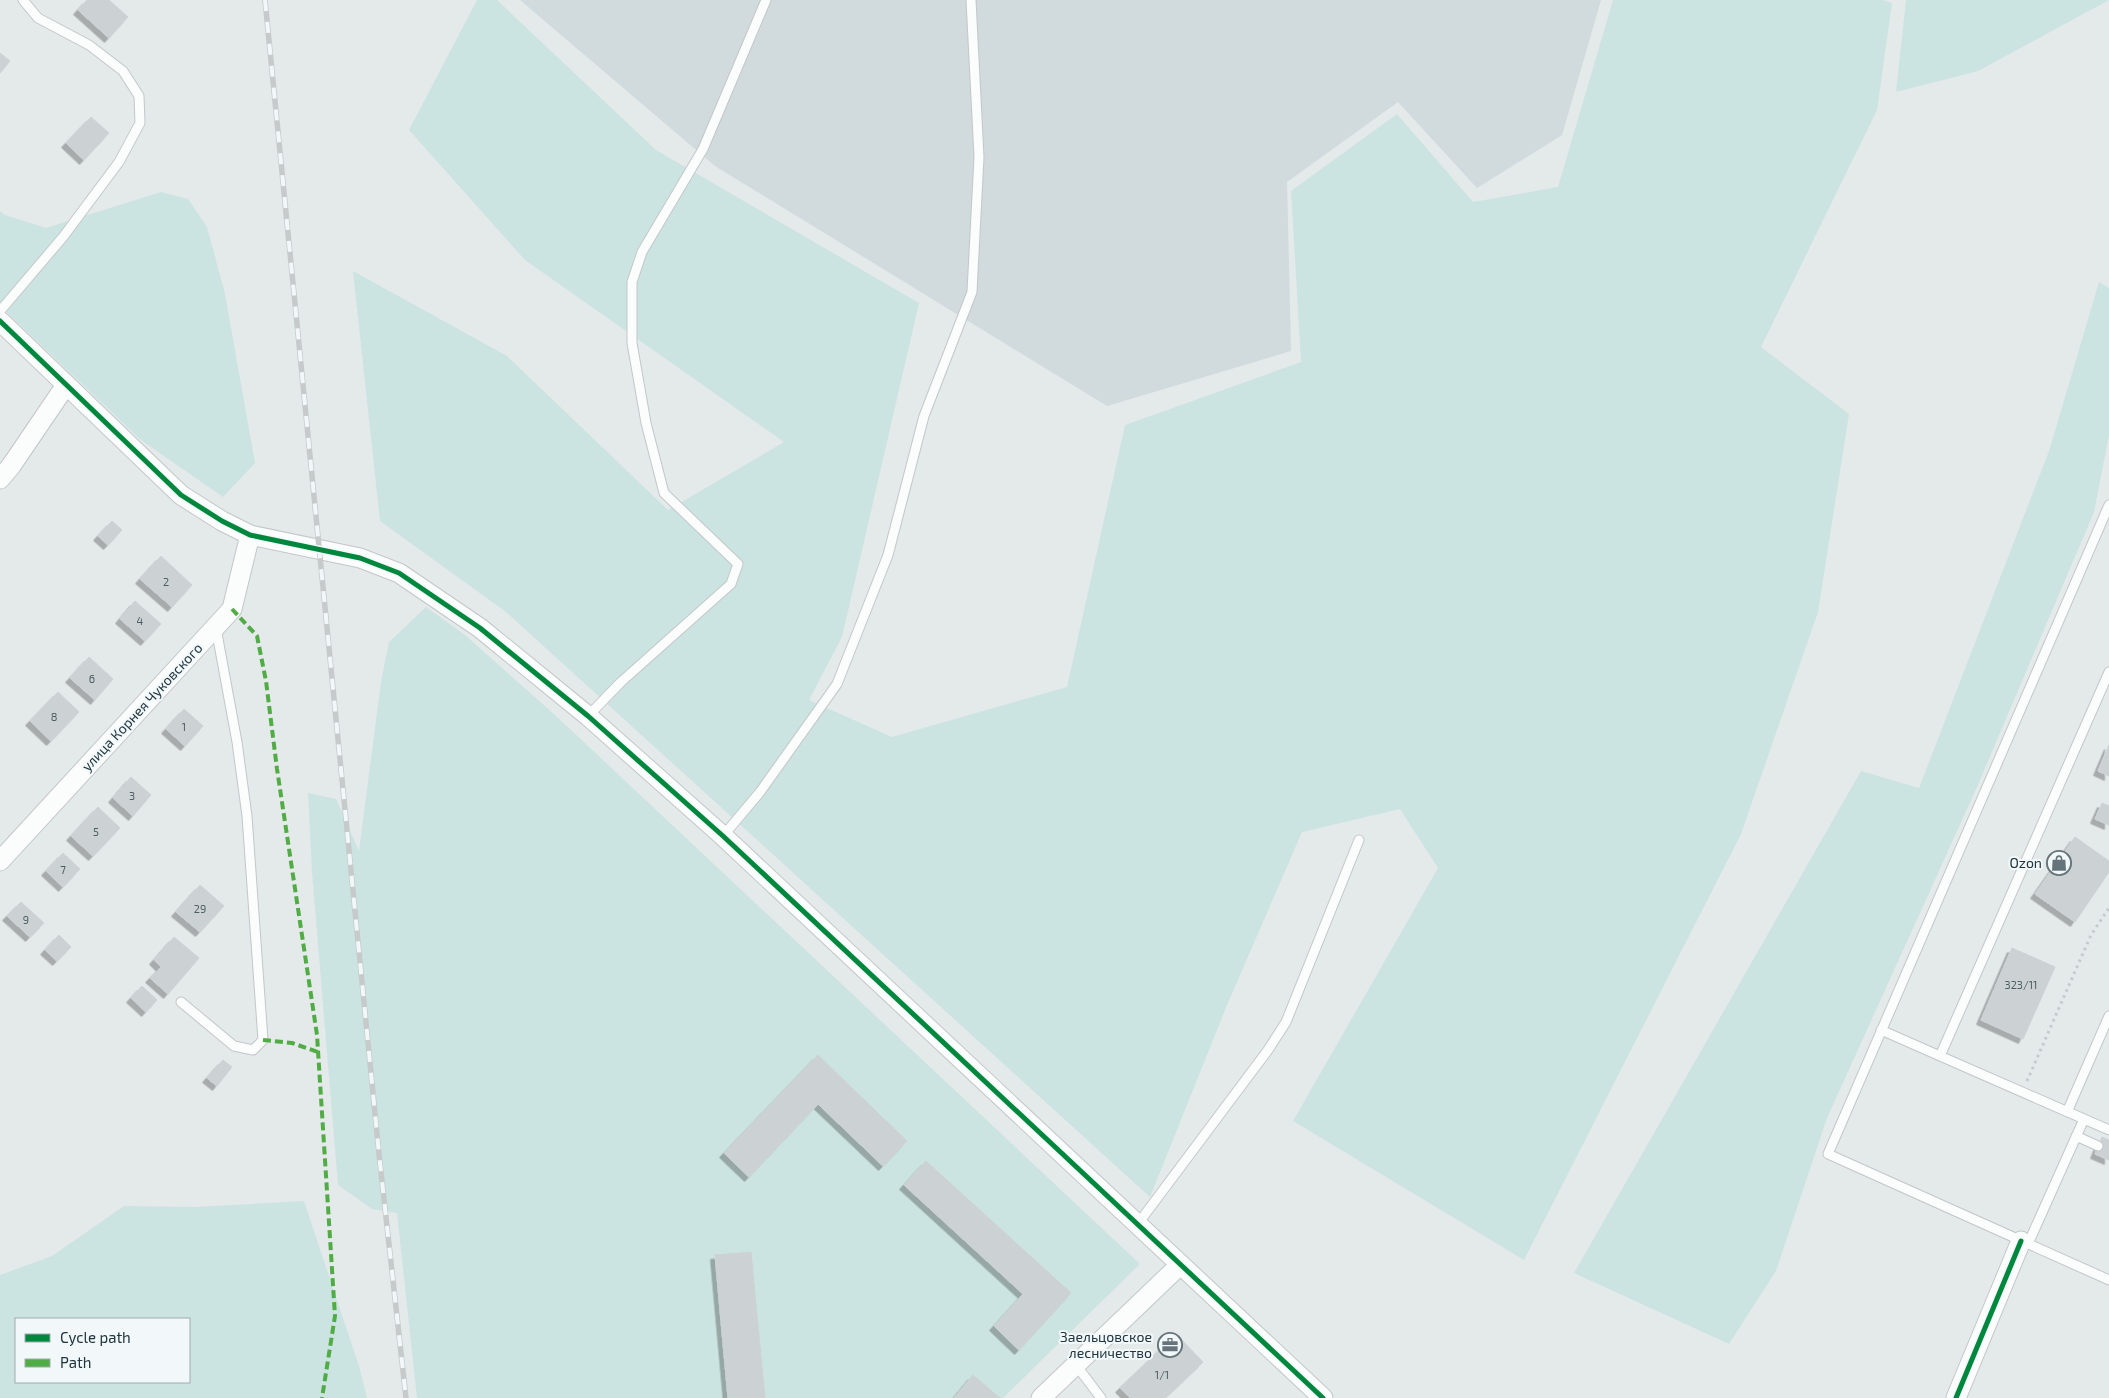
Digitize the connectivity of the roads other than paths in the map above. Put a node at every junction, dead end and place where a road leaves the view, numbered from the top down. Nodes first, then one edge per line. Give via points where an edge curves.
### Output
1 (23, 0) edge
2 (766, 0) edge
3 (971, 0) edge
4 (0, 311) edge
5 (0, 320) edge
6 (66, 385) junction
7 (0, 478) edge
8 (2109, 505) edge
9 (250, 535) junction
10 (216, 628) junction
11 (2109, 672) edge
12 (588, 716) junction
13 (723, 836) junction
14 (1359, 840) dead end
15 (0, 861) edge
16 (181, 1002) dead end
17 (2109, 1016) edge
18 (1881, 1030) junction
19 (1940, 1056) junction
20 (2067, 1112) junction
21 (2084, 1119) junction
22 (2109, 1130) edge
23 (2076, 1136) junction
24 (2098, 1146) dead end
25 (1138, 1225) junction
26 (2025, 1243) junction
27 (1180, 1265) junction
28 (2109, 1280) edge
29 (1076, 1365) junction
30 (1041, 1398) edge
31 (1101, 1398) edge
32 (1323, 1398) edge
33 (1956, 1398) edge

1 - 4 lane via 38,18 89,45 123,71 139,96 140,123 119,162 63,237
2 - 12 lane via 703,149 642,252 632,282 632,343 646,423 664,492 738,564 732,584 621,682
3 - 13 lane via 979,157 972,292 924,416 888,555 837,684 760,792
5 - 6 street
6 - 7 street
6 - 9 street via 181,495
8 - 18 lane
9 - 10 street, улица Корнея Чуковского via 232,609
9 - 12 street via 360,558 400,573 480,628
10 - 15 street, улица Корнея Чуковского
10 - 16 lane via 247,816 263,1040 253,1050 234,1046
11 - 19 lane
12 - 13 street
13 - 25 street
14 - 25 lane via 1286,1022
17 - 20 lane
18 - 19 lane
18 - 26 lane via 1828,1154
19 - 20 lane
20 - 21 lane
21 - 22 lane
21 - 23 lane
23 - 24 lane
23 - 26 lane
25 - 27 street
26 - 28 lane
26 - 33 street
27 - 29 street
27 - 32 street
29 - 30 street
29 - 31 lane

